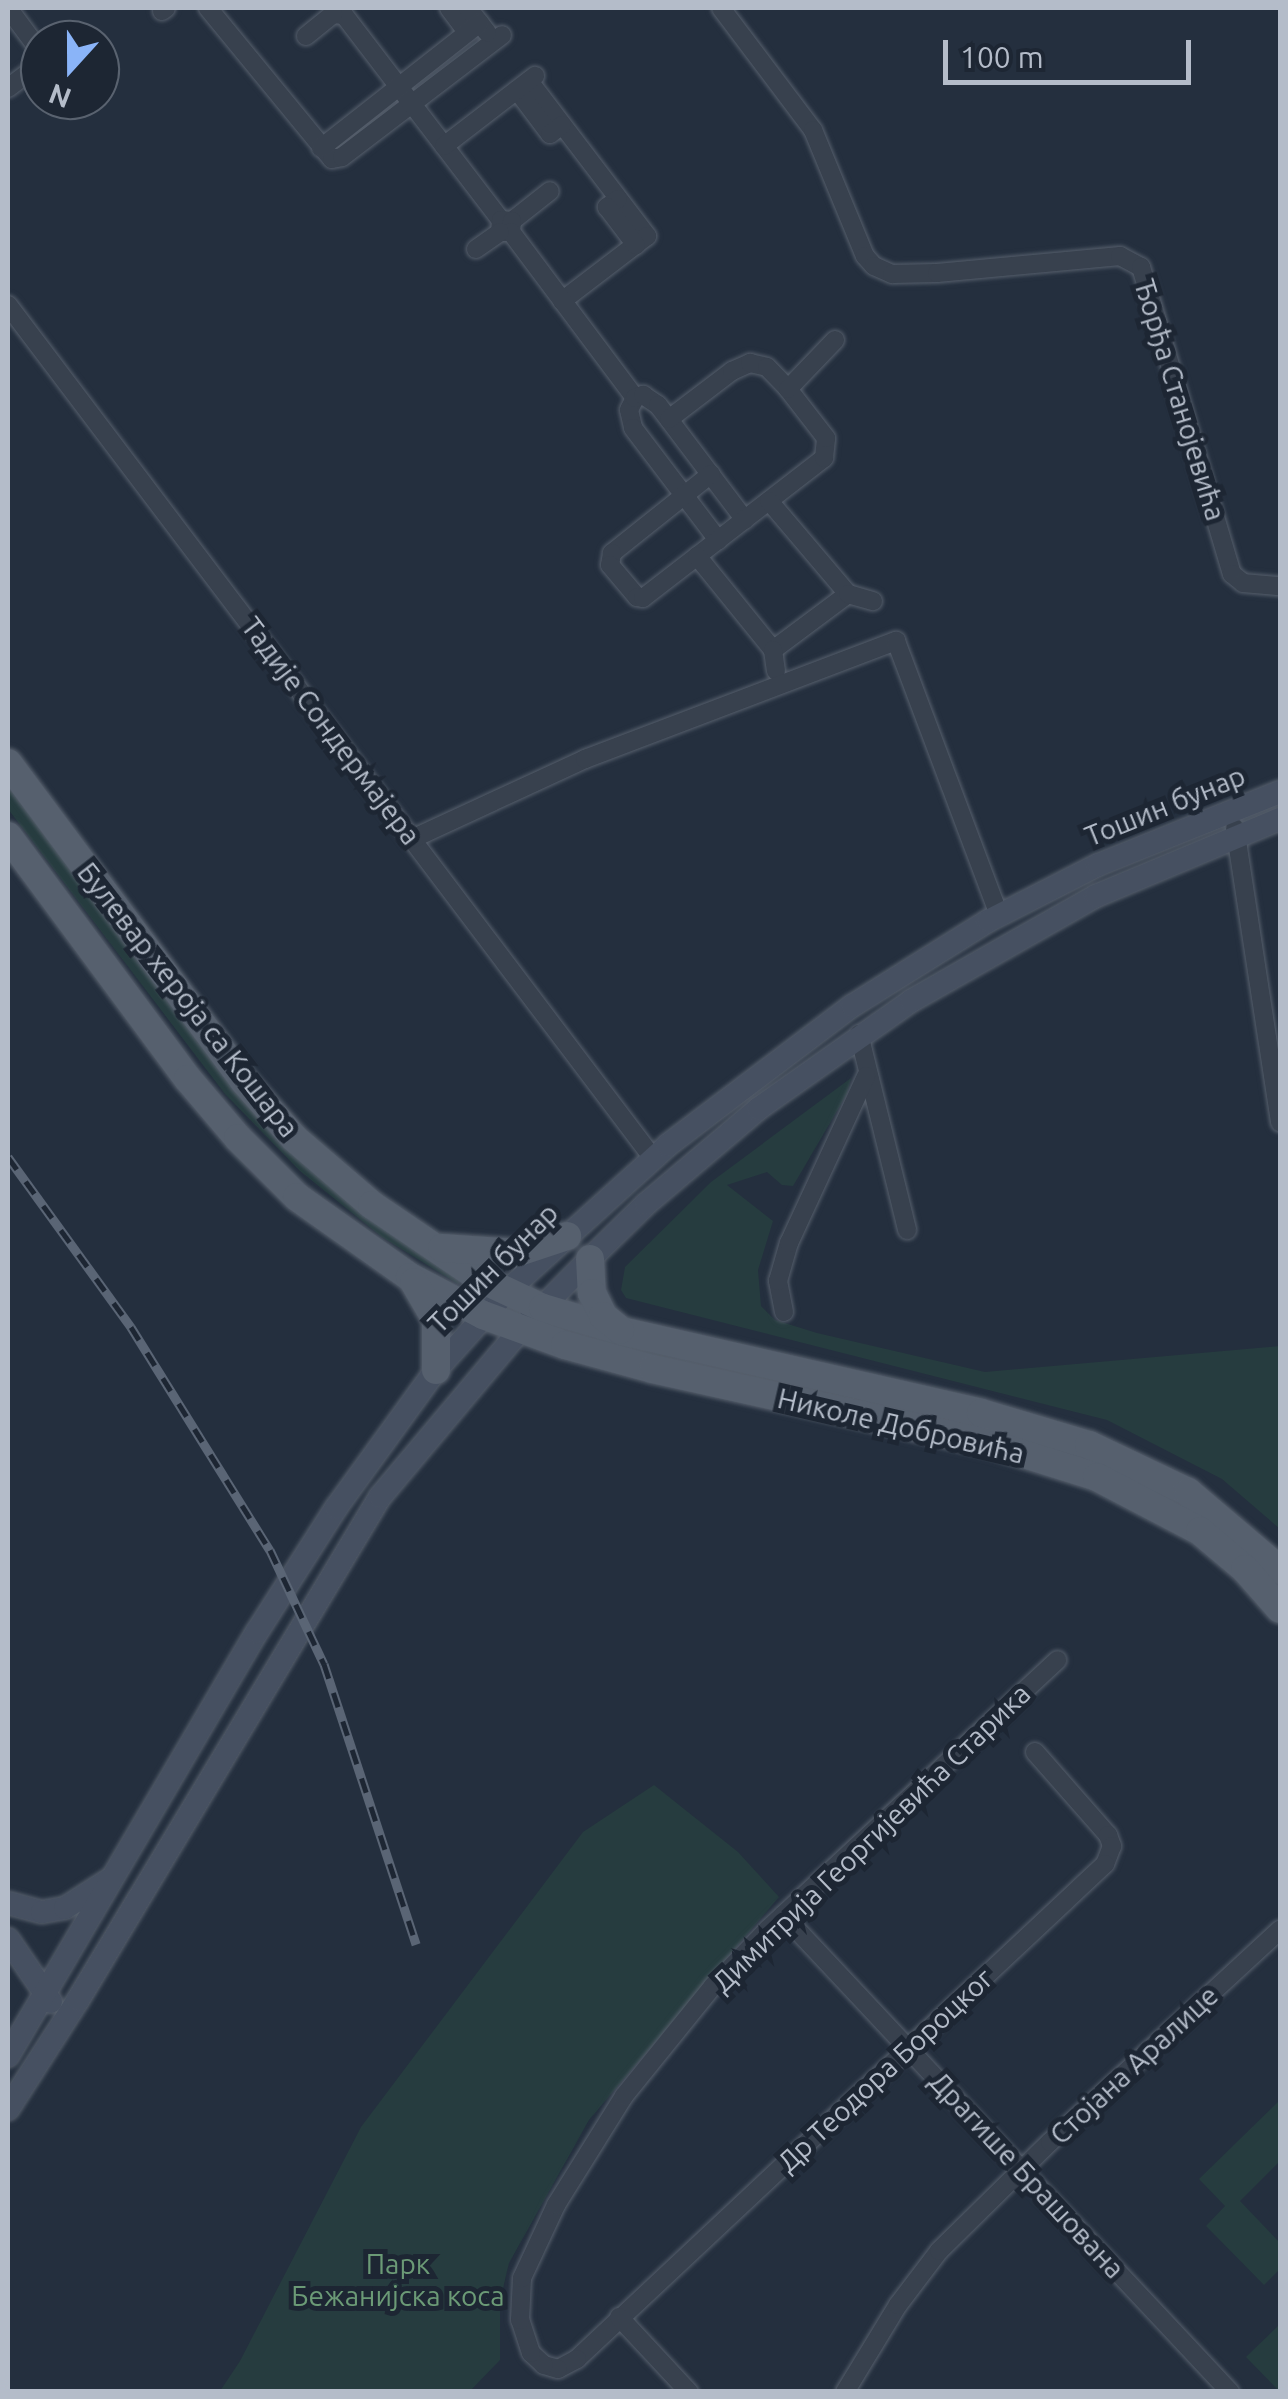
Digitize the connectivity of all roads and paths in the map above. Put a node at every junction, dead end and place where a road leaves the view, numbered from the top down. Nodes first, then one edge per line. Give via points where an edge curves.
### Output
1 (208, 8) edge
2 (449, 8) edge
3 (721, 8) edge
4 (339, 11) edge
5 (472, 21) edge
6 (306, 36) dead end
7 (399, 87) junction
8 (412, 103) junction
9 (444, 146) junction
10 (320, 148) junction
11 (550, 191) dead end
12 (506, 226) junction
13 (476, 249) dead end
14 (562, 301) junction
15 (8, 305) edge
16 (834, 340) dead end
17 (788, 388) junction
18 (635, 398) junction
19 (668, 419) junction
20 (710, 474) junction
21 (684, 496) junction
22 (769, 500) junction
23 (744, 520) junction
24 (718, 540) junction
25 (697, 556) junction
26 (1280, 586) edge
27 (848, 594) junction
28 (873, 601) dead end
29 (772, 650) junction
30 (776, 671) dead end
31 (8, 763) edge
32 (1280, 792) edge
33 (1230, 811) junction
34 (1280, 819) edge
35 (1238, 835) junction
36 (8, 836) edge
37 (412, 839) junction
38 (999, 915) junction
39 (859, 1034) junction
40 (866, 1076) junction
41 (1280, 1123) edge
42 (652, 1158) junction
43 (907, 1230) dead end
44 (566, 1236) junction
45 (431, 1246) junction
46 (590, 1259) junction
47 (410, 1277) junction
48 (505, 1293) junction
49 (543, 1308) junction
50 (784, 1312) dead end
51 (484, 1315) junction
52 (521, 1330) junction
53 (621, 1331) junction
54 (436, 1370) junction
55 (1280, 1570) edge
56 (1280, 1609) edge
57 (1057, 1660) dead end
58 (1035, 1752) dead end
59 (116, 1874) junction
60 (8, 1903) edge
61 (783, 1915) junction
62 (1280, 1930) edge
63 (8, 1939) edge
64 (45, 1994) junction
65 (65, 2022) junction
66 (11, 2040) edge
67 (909, 2049) junction
68 (39, 2062) junction
69 (8, 2109) edge
70 (1021, 2169) junction
71 (619, 2317) junction
72 (558, 2369) joint
73 (688, 2392) edge
74 (845, 2392) edge
75 (1230, 2392) edge

1 - 10 street
2 - 5 street
3 - 26 street, Ђорђа Станојевића via 813,130 865,256 882,271 936,273 1104,256 1141,267 1232,574 1244,584
4 - 6 street
4 - 7 street
5 - 7 street
5 - 8 street via 498,38
7 - 8 street
7 - 10 street
8 - 9 street
8 - 10 street via 338,160
9 - 12 street
9 - 14 street via 528,82 550,134 562,124 618,199 607,207 636,244
11 - 12 street
12 - 13 street
12 - 14 street
14 - 18 street
15 - 37 street, Тадије Сондермајера
16 - 17 street
17 - 19 street via 767,366 750,363
17 - 22 street via 828,450
18 - 19 street via 650,398
18 - 21 street via 628,410 634,428
19 - 20 street
20 - 21 street
20 - 23 street
21 - 24 street
21 - 25 street via 612,554 610,565 643,598
22 - 23 street
22 - 27 street
23 - 24 street
24 - 25 street
25 - 29 street
27 - 28 street
27 - 29 street
29 - 30 street
31 - 45 main road, Булевар хероја са Кошара via 286,1128 350,1189
32 - 33 main road, Тошин бунар
33 - 35 street
33 - 38 main road, Тошин бунар
34 - 35 main road, Тошин бунар
35 - 39 main road, Тошин бунар via 1016,937
35 - 41 street, Тошин бунар
36 - 47 main road, Булевар хероја са Кошара via 238,1138 298,1197
37 - 38 street via 585,759 896,641
37 - 42 street, Тадије Сондермајера
38 - 42 main road, Тошин бунар via 791,1048
39 - 40 street
39 - 46 main road, Тошин бунар via 714,1144
40 - 43 street
40 - 50 street via 789,1243 778,1281
42 - 44 main road, Тошин бунар
44 - 45 main road via 496,1254
44 - 48 main road, Тошин бунар
45 - 48 main road, Булевар хероја са Кошара
46 - 49 main road, Тошин бунар
46 - 53 main road via 596,1302
47 - 51 main road, Булевар хероја са Кошара
47 - 54 main road via 436,1320
48 - 49 main road, Булевар хероја са Кошара
48 - 51 main road, Тошин бунар
49 - 52 main road, Тошин бунар
49 - 53 main road, Николе Добровића
51 - 52 main road, Николе Добровића
51 - 54 main road, Тошин бунар
52 - 56 main road, Николе Добровића via 653,1369 946,1433 1079,1471 1200,1532
52 - 65 main road, Тошин бунар via 380,1497
53 - 55 main road, Николе Добровића via 995,1416 1103,1450 1198,1499
54 - 59 main road, Тошин бунар via 267,1616
57 - 61 street, Димитрија Георгијевића Старика
58 - 67 street, Др Теодора Бороцког via 1108,1835 1108,1859
59 - 60 main road via 64,1908 42,1912
59 - 64 main road, Тошин бунар
61 - 67 street, Драгише Брашована
61 - 72 street, Димитрија Георгијевића Старика via 713,1986 624,2096 539,2238 518,2292 520,2320 531,2353
62 - 70 street, Стојана Аралице
63 - 64 main road
64 - 65 main road
64 - 66 main road, Тошин бунар
65 - 68 main road, Тошин бунар
66 - 68 main road
67 - 70 street, Драгише Брашована
67 - 71 street, Др Теодора Бороцког
68 - 69 main road, Тошин бунар
70 - 74 street, Стојана Аралице via 931,2261
70 - 75 street, Драгише Брашована
71 - 72 street, Др Теодора Бороцког
71 - 73 street

